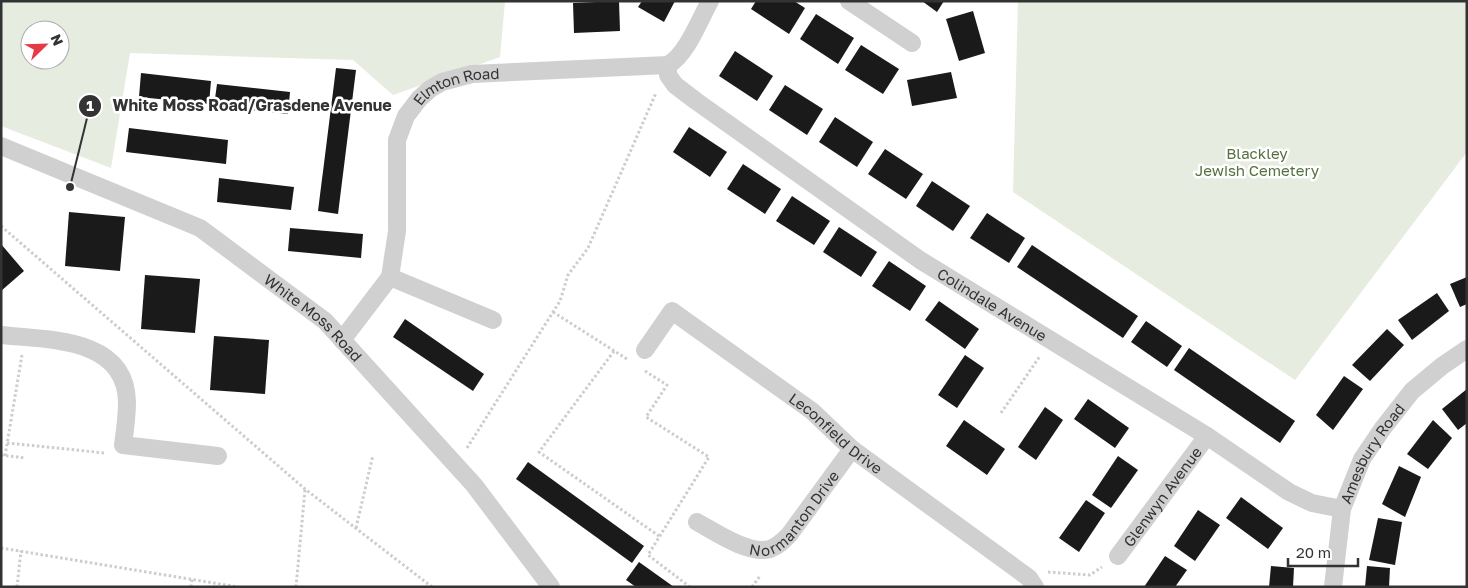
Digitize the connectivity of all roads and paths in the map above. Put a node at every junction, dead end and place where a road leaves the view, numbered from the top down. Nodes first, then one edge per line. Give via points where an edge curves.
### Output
1 (710, 1) edge
2 (849, 1) edge
3 (912, 44) dead end
4 (670, 73) junction
5 (1, 146) edge
6 (1, 226) edge
7 (390, 277) junction
8 (553, 312) junction
9 (493, 320) dead end
10 (1, 335) edge
11 (24, 338) junction
12 (342, 340) junction
13 (1051, 340) junction
14 (1467, 349) edge
15 (645, 350) dead end
16 (614, 351) junction
17 (629, 361) dead end
18 (644, 370) dead end
19 (1001, 413) dead end
20 (1207, 436) junction
21 (7, 443) junction
22 (123, 445) junction
23 (852, 450) junction
24 (373, 455) dead end
25 (3, 456) edge
26 (218, 456) dead end
27 (25, 458) dead end
28 (456, 466) junction
29 (305, 489) junction
30 (1342, 509) junction
31 (697, 522) dead end
32 (356, 528) junction
33 (659, 536) junction
34 (1, 548) edge
35 (21, 551) junction
36 (1118, 556) joint
37 (760, 576) dead end
38 (192, 579) junction
39 (1032, 582) edge
40 (216, 585) edge
41 (17, 587) edge
42 (191, 587) edge
43 (238, 587) edge
44 (296, 587) edge
45 (432, 587) edge
46 (551, 587) edge
47 (690, 587) edge
48 (752, 587) edge
49 (1333, 587) edge

1 - 4 street
2 - 3 street
4 - 7 street, Elmton Road via 472,74 442,82 430,89 406,116 397,140 397,231
4 - 8 path via 655,93 588,248 568,275
4 - 13 street, Colindale Avenue via 696,101 920,260
5 - 12 street, White Moss Road via 200,228 325,321
6 - 29 path
7 - 9 street
7 - 12 street, Elmton Road
8 - 16 path
8 - 28 path
10 - 11 street
11 - 21 path
11 - 22 street via 67,342 93,349 110,360 122,379 127,401
12 - 28 street, White Moss Road
13 - 19 path
13 - 20 street, Colindale Avenue
14 - 30 street, Amesbury Road via 1412,391 1383,428 1362,459
15 - 23 street, Leconfield Drive via 672,311 812,411
16 - 17 path
16 - 33 path via 539,452
18 - 33 path via 667,385 646,418 709,457
20 - 30 street, Colindale Avenue via 1289,492 1312,503
20 - 36 street, Glenwyn Avenue
21 - 22 path via 106,454
21 - 25 path
22 - 26 street
23 - 31 street, Normanton Drive via 789,535 772,548 753,549 740,545
23 - 39 street, Leconfield Drive
24 - 32 path
25 - 27 path
28 - 46 street, White Moss Road
29 - 32 path
29 - 44 path
30 - 49 street, Amesbury Road
32 - 45 path
33 - 47 path via 648,555
34 - 35 path
35 - 38 path
35 - 41 path
36 - 39 path via 1090,574 1048,572
37 - 48 path
38 - 40 path
38 - 42 path
40 - 43 path

